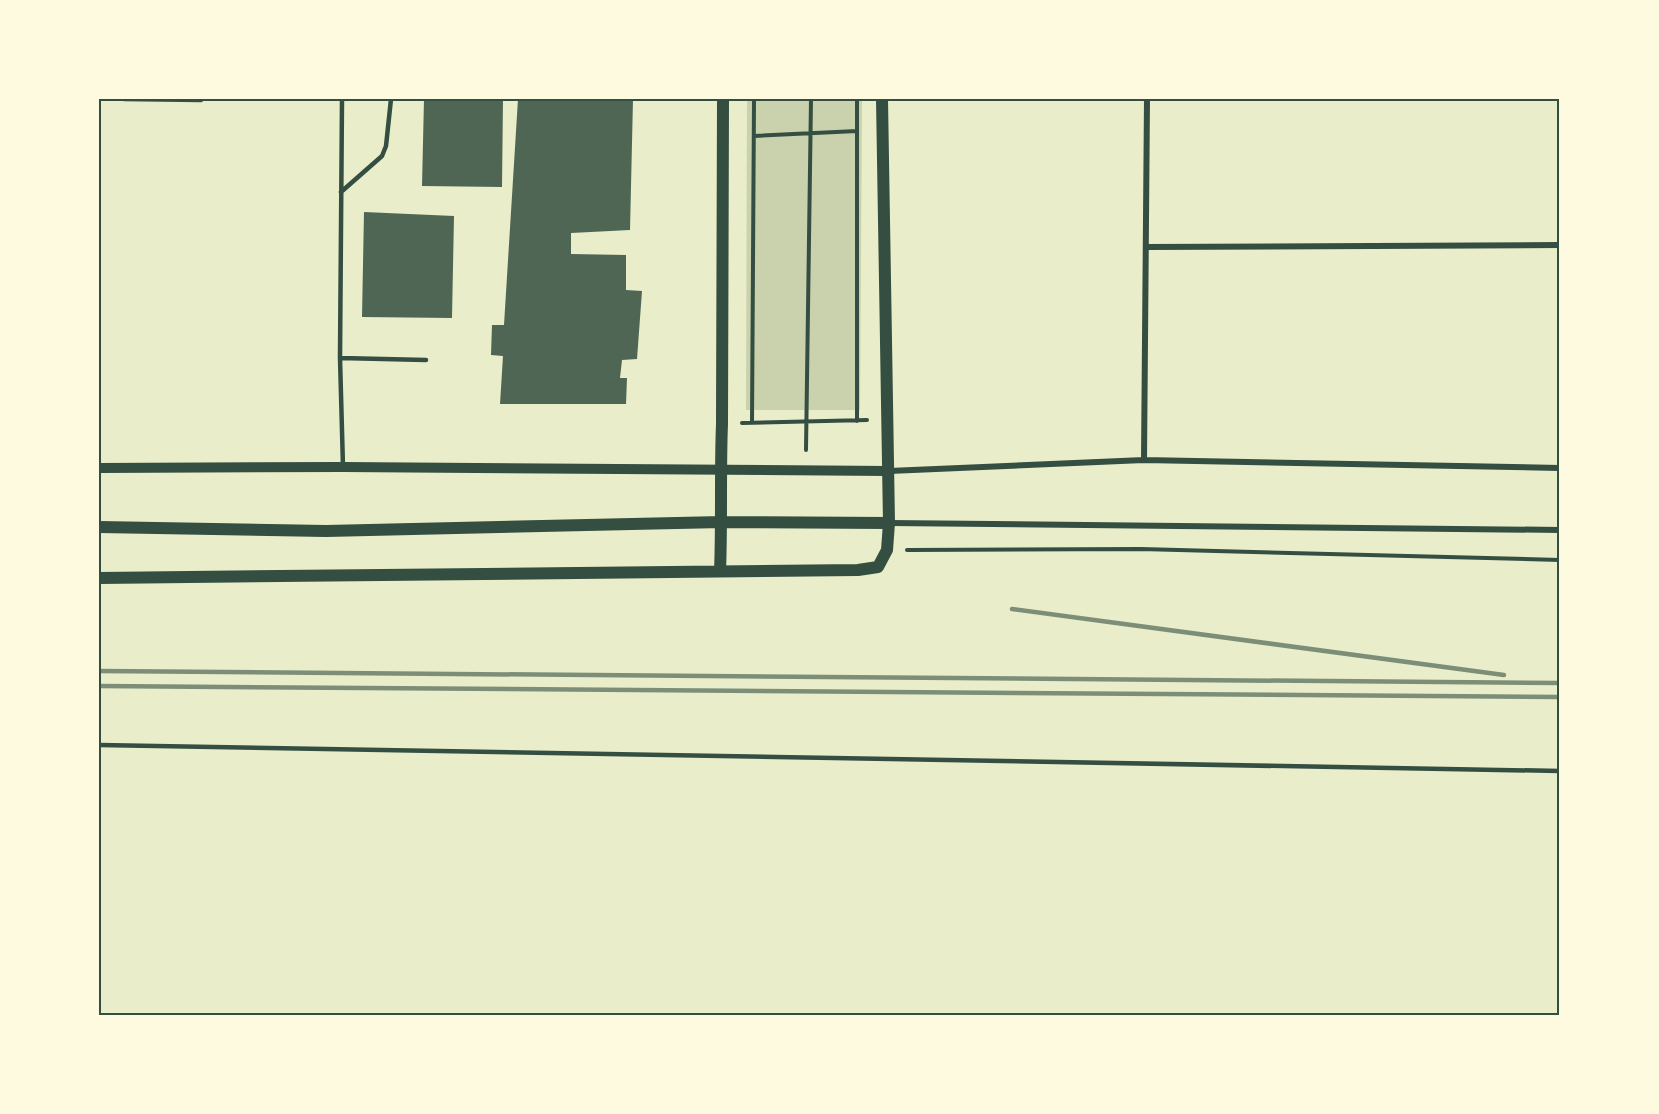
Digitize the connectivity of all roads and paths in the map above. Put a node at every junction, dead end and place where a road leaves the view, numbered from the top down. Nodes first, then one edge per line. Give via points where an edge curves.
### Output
1 (124, 99) edge
2 (342, 99) edge
3 (391, 99) edge
4 (723, 99) edge
5 (754, 99) edge
6 (811, 99) edge
7 (857, 99) edge
8 (882, 99) edge
9 (1147, 99) edge
10 (201, 100) edge
11 (857, 132) junction
12 (810, 134) junction
13 (754, 136) junction
14 (341, 192) junction
15 (1560, 245) edge
16 (1146, 247) junction
17 (340, 358) junction
18 (426, 360) dead end
19 (888, 420) junction
20 (857, 421) junction
21 (808, 422) junction
22 (752, 423) junction
23 (722, 424) junction
24 (1144, 460) junction
25 (343, 467) junction
26 (99, 468) edge
27 (1560, 468) edge
28 (720, 470) junction
29 (805, 470) junction
30 (889, 471) junction
31 (722, 522) junction
32 (889, 523) junction
33 (99, 527) edge
34 (1560, 530) edge
35 (720, 571) junction
36 (99, 578) edge
37 (99, 745) edge
38 (1560, 771) edge

1 - 10 lane
2 - 14 lane
3 - 14 lane via 382,156
4 - 23 main road
5 - 13 path
6 - 12 path
7 - 11 path
8 - 19 main road
9 - 16 street
11 - 12 path
11 - 20 path
12 - 13 path
12 - 21 path
13 - 22 path
14 - 17 lane
15 - 16 street
16 - 24 street
17 - 18 lane
17 - 25 lane
19 - 20 path
19 - 30 main road
20 - 21 path
21 - 22 path
21 - 29 path
22 - 23 path
23 - 28 main road
24 - 27 street
24 - 30 street
25 - 26 street
25 - 28 street
28 - 29 street
28 - 31 main road
29 - 30 street
30 - 32 main road
31 - 32 main road
31 - 33 main road via 326,531
31 - 35 main road
32 - 34 street
32 - 35 main road via 887,550 878,567
35 - 36 main road
37 - 38 lane

